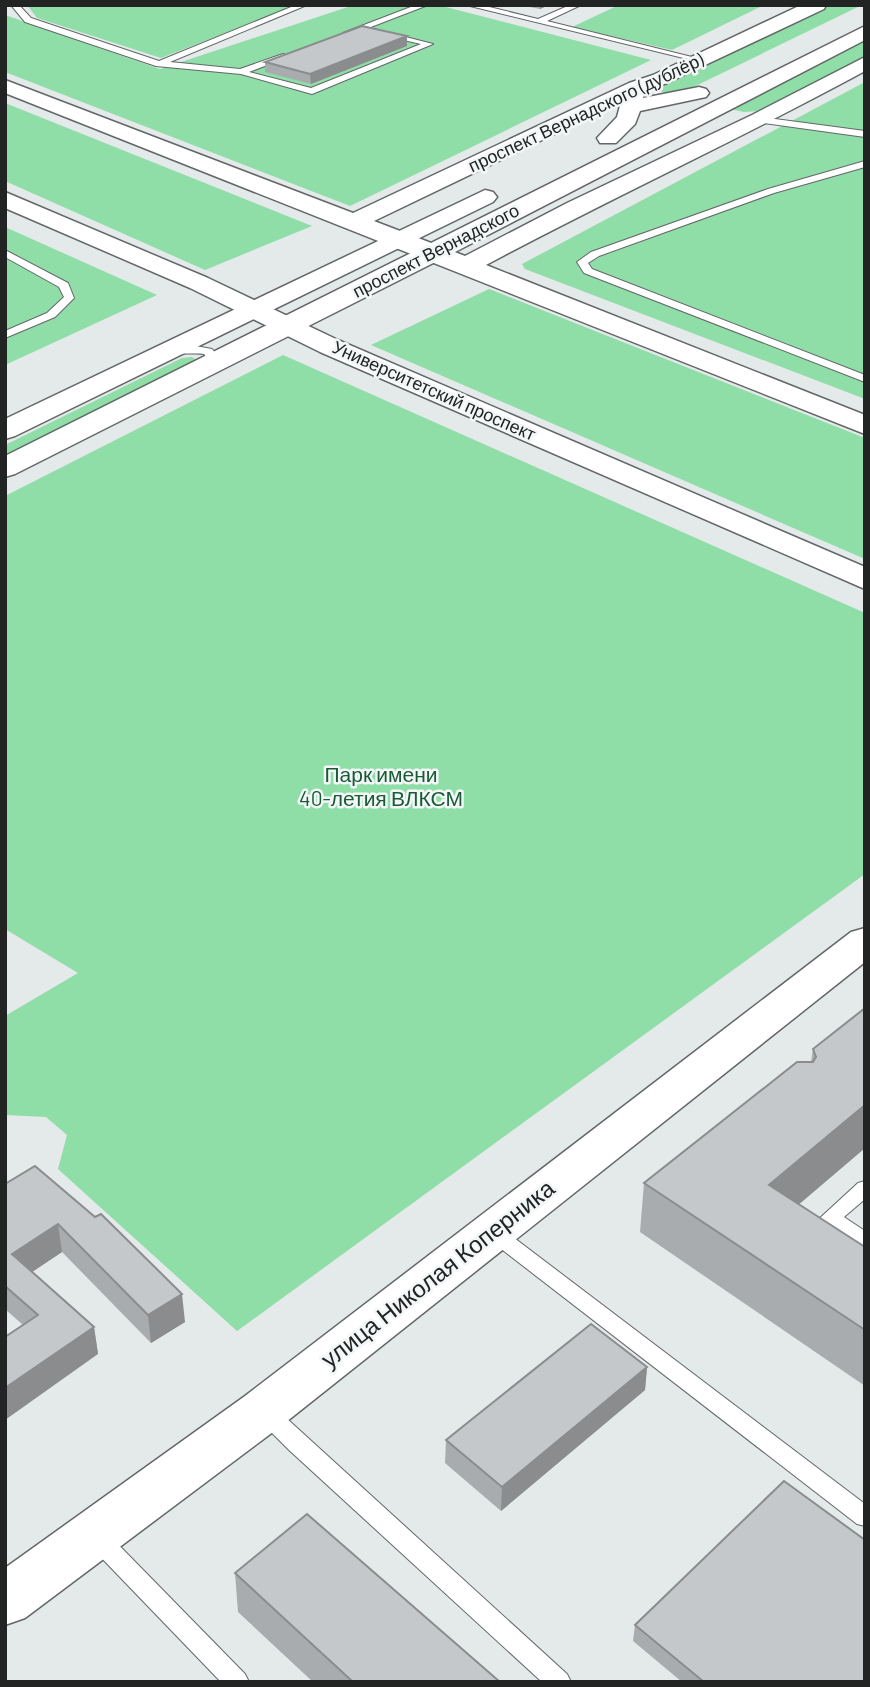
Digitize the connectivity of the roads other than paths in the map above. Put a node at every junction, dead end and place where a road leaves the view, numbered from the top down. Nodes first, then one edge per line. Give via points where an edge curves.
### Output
1 (15, 5) edge
2 (303, 5) edge
3 (424, 5) edge
4 (470, 5) edge
5 (576, 5) edge
6 (817, 5) edge
7 (865, 12) edge
8 (540, 21) junction
9 (362, 28) junction
10 (865, 32) edge
11 (338, 36) edge
12 (289, 54) edge
13 (772, 58) dead end
14 (700, 60) junction
15 (865, 63) edge
16 (159, 64) junction
17 (241, 72) junction
18 (660, 79) junction
19 (5, 86) edge
20 (712, 94) junction
21 (634, 97) junction
22 (780, 108) junction
23 (760, 120) junction
24 (865, 134) edge
25 (608, 138) junction
26 (644, 144) junction
27 (583, 150) dead end
28 (865, 164) edge
29 (567, 183) junction
30 (510, 186) dead end
31 (5, 199) edge
32 (575, 208) junction
33 (355, 221) junction
34 (400, 239) junction
35 (5, 253) edge
36 (432, 253) junction
37 (465, 266) junction
38 (252, 309) junction
39 (288, 327) junction
40 (5, 335) edge
41 (163, 353) junction
42 (207, 367) junction
43 (865, 379) edge
44 (865, 425) edge
45 (5, 430) edge
46 (5, 468) edge
47 (865, 579) edge
48 (865, 941) edge
49 (865, 1188) edge
50 (492, 1232) junction
51 (865, 1241) edge
52 (264, 1411) junction
53 (865, 1517) edge
54 (94, 1535) junction
55 (5, 1600) edge
56 (237, 1682) edge
57 (559, 1682) edge

1 - 16 lane via 28,20
2 - 16 lane
3 - 9 lane
4 - 8 lane
5 - 8 lane
6 - 14 main road, проспект Вернадского (дублёр)
7 - 13 main road
8 - 14 lane
9 - 11 lane
9 - 17 lane via 429,44 312,92
10 - 20 main road, проспект Вернадского
12 - 17 lane
14 - 18 main road, проспект Вернадского (дублёр)
15 - 22 main road
16 - 17 lane
18 - 20 main road via 650,86 651,93 666,97
18 - 21 main road, проспект Вернадского (дублёр)
19 - 33 main road
20 - 21 main road
20 - 22 main road via 726,110 741,115
20 - 25 main road, проспект Вернадского
20 - 26 main road, проспект Вернадского
21 - 25 main road via 627,119
21 - 33 main road, проспект Вернадского (дублёр) via 575,117
22 - 23 main road
23 - 24 lane
23 - 26 main road via 694,130
23 - 32 main road
25 - 27 main road, проспект Вернадского
26 - 29 main road, проспект Вернадского
28 - 43 lane via 771,191 582,262 588,271
29 - 32 main road
29 - 36 main road, проспект Вернадского
30 - 34 main road, проспект Вернадского
31 - 38 main road, Университетский проспект
32 - 37 main road
33 - 34 main road
34 - 36 main road
34 - 38 main road, проспект Вернадского
35 - 40 lane via 64,285 69,298 51,315
36 - 37 main road
36 - 39 main road, проспект Вернадского
37 - 44 main road
38 - 39 main road, Университетский проспект
38 - 41 main road, проспект Вернадского
39 - 42 main road, проспект Вернадского
39 - 47 main road, Университетский проспект
41 - 42 lane via 190,348 208,351 213,358
41 - 45 main road, проспект Вернадского
42 - 46 main road, проспект Вернадского
48 - 50 main road, улица Николая Коперника
49 - 51 lane via 830,1218
50 - 52 main road, улица Николая Коперника
50 - 53 lane
52 - 54 main road, улица Николая Коперника
52 - 57 lane
54 - 55 main road, улица Николая Коперника
54 - 56 lane

